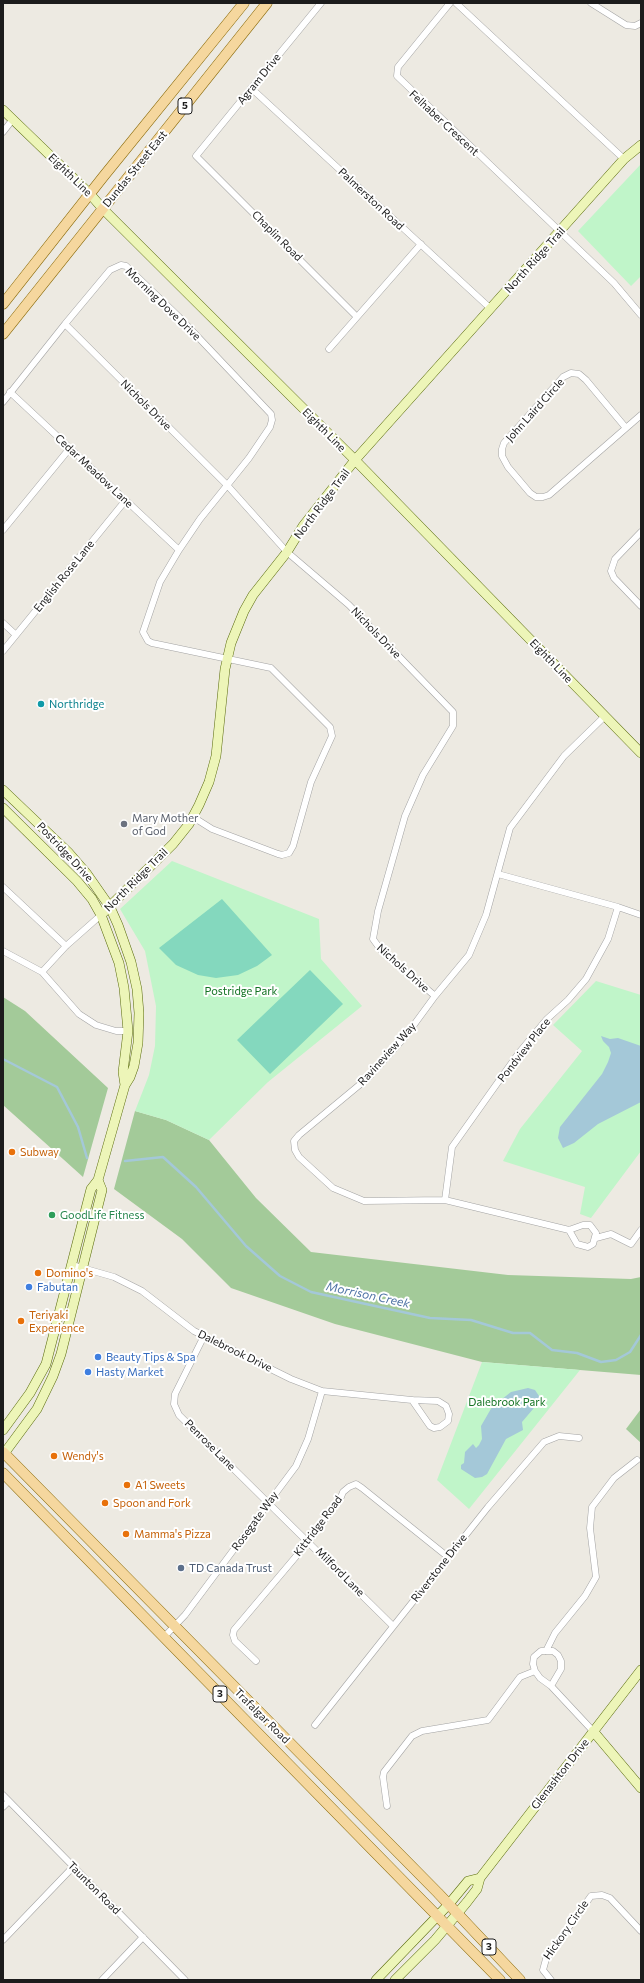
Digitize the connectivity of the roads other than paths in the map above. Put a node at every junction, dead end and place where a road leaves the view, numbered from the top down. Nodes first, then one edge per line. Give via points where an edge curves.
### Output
1 (244, 3) edge
2 (267, 3) edge
3 (321, 3) edge
4 (450, 3) edge
5 (456, 3) edge
6 (591, 3) edge
7 (641, 23) edge
8 (251, 88) junction
9 (3, 110) edge
10 (13, 119) junction
11 (3, 132) edge
12 (641, 145) edge
13 (196, 156) joint
14 (624, 159) junction
15 (90, 194) junction
16 (103, 209) junction
17 (560, 232) junction
18 (421, 244) junction
19 (3, 304) edge
20 (491, 310) junction
21 (641, 315) edge
22 (357, 317) junction
23 (65, 324) junction
24 (3, 334) edge
25 (329, 349) dead end
26 (10, 392) junction
27 (3, 402) edge
28 (641, 415) edge
29 (626, 428) junction
30 (70, 448) junction
31 (355, 460) junction
32 (226, 485) junction
33 (125, 501) junction
34 (3, 530) edge
35 (641, 532) edge
36 (179, 550) junction
37 (287, 552) junction
38 (641, 606) edge
39 (3, 623) edge
40 (16, 635) junction
41 (3, 651) edge
42 (227, 660) junction
43 (604, 716) junction
44 (641, 753) edge
45 (3, 790) edge
46 (3, 808) edge
47 (193, 817) junction
48 (498, 874) junction
49 (3, 887) edge
50 (110, 906) junction
51 (618, 907) junction
52 (101, 915) junction
53 (641, 915) edge
54 (66, 946) junction
55 (3, 951) edge
56 (42, 972) junction
57 (435, 996) junction
58 (128, 1031) junction
59 (124, 1084) junction
60 (98, 1180) junction
61 (445, 1200) junction
62 (570, 1230) junction
63 (641, 1230) edge
64 (596, 1238) junction
65 (72, 1265) junction
66 (83, 1267) junction
67 (204, 1336) junction
68 (322, 1390) junction
69 (412, 1400) junction
70 (3, 1430) edge
71 (579, 1438) dead end
72 (3, 1454) edge
73 (637, 1460) dead end
74 (3, 1473) edge
75 (269, 1502) junction
76 (309, 1541) junction
77 (448, 1557) junction
78 (393, 1626) junction
79 (174, 1627) junction
80 (164, 1637) junction
81 (546, 1650) junction
82 (256, 1661) dead end
83 (641, 1670) edge
84 (535, 1671) junction
85 (551, 1686) junction
86 (315, 1725) dead end
87 (593, 1731) junction
88 (641, 1788) edge
89 (3, 1795) edge
90 (9, 1801) junction
91 (387, 1806) dead end
92 (3, 1807) edge
93 (73, 1867) junction
94 (480, 1878) junction
95 (448, 1904) junction
96 (457, 1914) junction
97 (438, 1915) junction
98 (447, 1925) junction
99 (641, 1931) edge
100 (143, 1937) junction
101 (3, 1940) edge
102 (102, 1980) edge
103 (185, 1980) edge
104 (376, 1980) edge
105 (395, 1980) edge
106 (500, 1980) edge
107 (520, 1980) edge
108 (551, 1980) edge

1 - 15 main road, Dundas Street East / 5
2 - 16 main road, Dundas Street East / 5
3 - 8 street, Agram Drive
4 - 17 street, Felhaber Crescent via 398,67 397,76
5 - 14 street
6 - 7 street via 626,25 635,26
8 - 13 street, Agram Drive
8 - 18 street, Palmerston Road
9 - 10 street, Eighth Line
10 - 11 street
10 - 15 street, Eighth Line
12 - 14 street, North Ridge Trail
13 - 22 street, Chaplin Road
14 - 17 street, North Ridge Trail
15 - 16 street, Eighth Line
15 - 19 main road, Dundas Street East / 5
16 - 24 main road, Dundas Street East / 5
16 - 31 street, Eighth Line
17 - 20 street, North Ridge Trail
17 - 21 street via 619,288
18 - 20 street, Palmerston Road
18 - 22 street
20 - 31 street, North Ridge Trail
22 - 25 street
23 - 26 street, Morning Dove Drive
23 - 32 street, Nichols Drive
23 - 32 street, Morning Dove Drive via 118,265 126,266 179,317 272,416 270,427 249,458
26 - 27 street, Morning Dove Drive
26 - 30 street, Cedar Meadow Lane
28 - 29 street, John Laird Circle
29 - 29 street, John Laird Circle via 549,495 543,497 530,493 502,456 504,443 563,377 571,373 579,374 586,380
30 - 33 street, Cedar Meadow Lane
30 - 34 street
31 - 37 street, North Ridge Trail
31 - 43 street, Eighth Line
32 - 36 street
32 - 37 street, Nichols Drive
33 - 36 street, Cedar Meadow Lane
33 - 40 street, English Rose Lane
35 - 38 street via 615,558 611,571 614,578
36 - 42 street via 160,582 144,628 145,637 152,643
37 - 42 street, North Ridge Trail via 253,595 244,611
37 - 57 street, Nichols Drive via 349,605 453,712 453,726 423,775 405,816 372,939 380,950
39 - 40 street
40 - 41 street, English Rose Lane
42 - 47 street, North Ridge Trail via 214,768
42 - 47 street via 265,666 273,670 330,727 332,736 311,782 289,853 282,855 212,829
43 - 44 street, Eighth Line
43 - 48 street, Ravineview Way via 564,756 510,828
45 - 50 street, Postridge Drive via 68,852
46 - 52 street, Postridge Drive via 77,881
47 - 50 street, North Ridge Trail via 173,844
48 - 51 street
48 - 57 street, Ravineview Way via 486,915 469,955
49 - 54 street
50 - 52 street, North Ridge Trail
50 - 59 street, Postridge Drive via 131,962 137,989 138,1043 132,1072
51 - 53 street
51 - 61 street, Pondview Place via 608,939 586,979 542,1025 452,1147
52 - 54 street
52 - 58 street, Postridge Drive via 119,963
54 - 56 street
55 - 56 street
56 - 58 street via 79,1014 96,1025
57 - 61 street, Ravineview Way via 405,1037 369,1077 294,1141 299,1157 333,1188 364,1201
58 - 59 street, Postridge Drive
59 - 60 street, Postridge Drive
60 - 65 street, Postridge Drive via 91,1189
60 - 66 street, Postridge Drive via 102,1190
61 - 62 street, Ravineview Way
62 - 64 street, Ravineview Way via 590,1225 596,1233
62 - 64 street via 577,1244 583,1247 593,1244
63 - 64 street via 631,1244 611,1234
65 - 66 street, Dalebrook Drive
65 - 70 street, Postridge Drive via 46,1364 30,1393
66 - 67 street, Dalebrook Drive via 114,1277 142,1291
66 - 72 street, Postridge Drive via 54,1376 37,1409
67 - 68 street, Dalebrook Drive via 291,1379
67 - 75 street, Penrose Lane via 175,1394 174,1404 179,1415
68 - 69 street, Dalebrook Drive
68 - 75 street, Rosegate Way via 308,1439 296,1466
69 - 69 street, Dalebrook Drive via 430,1426 440,1427 448,1421 449,1414 442,1402
71 - 77 street, Riverstone Drive via 559,1436 544,1442
72 - 79 main road, Trafalgar Road / 3
73 - 81 street via 614,1478 592,1507 590,1528 596,1576 555,1633
74 - 80 main road, Trafalgar Road / 3
75 - 76 street, Milford Lane
75 - 79 street, Rosegate Way
76 - 77 street, Kittridge Road via 343,1492 356,1484
76 - 78 street, Milford Lane
76 - 82 street, Kittridge Road via 234,1630 235,1641
77 - 78 street, Riverstone Drive
78 - 86 street, Riverstone Drive
79 - 80 street, Rosegate Way
79 - 95 main road, Trafalgar Road / 3
80 - 97 main road, Trafalgar Road / 3
81 - 84 street via 534,1657
81 - 85 street via 553,1651 561,1661 561,1669
83 - 87 street, Glenashton Drive
84 - 85 street
84 - 91 street via 520,1677 514,1683 488,1720 422,1731 412,1736 384,1772
85 - 87 street
87 - 88 street
87 - 94 street, Glenashton Drive
89 - 90 street, Taunton Road
90 - 92 street
90 - 93 street, Taunton Road
93 - 100 street, Taunton Road
93 - 101 street
94 - 95 street, Glenashton Drive via 468,1882
94 - 96 street, Glenashton Drive via 477,1889
95 - 96 main road, Trafalgar Road / 3
95 - 97 street, Glenashton Drive
96 - 98 street, Glenashton Drive
96 - 107 main road, Trafalgar Road / 3
97 - 98 main road, Trafalgar Road / 3
97 - 104 street, Glenashton Drive
98 - 105 street, Glenashton Drive
98 - 106 main road, Trafalgar Road / 3
99 - 108 street, Hickory Circle via 610,1898 602,1895 592,1896 546,1959 543,1970
100 - 102 street
100 - 103 street, Taunton Road

